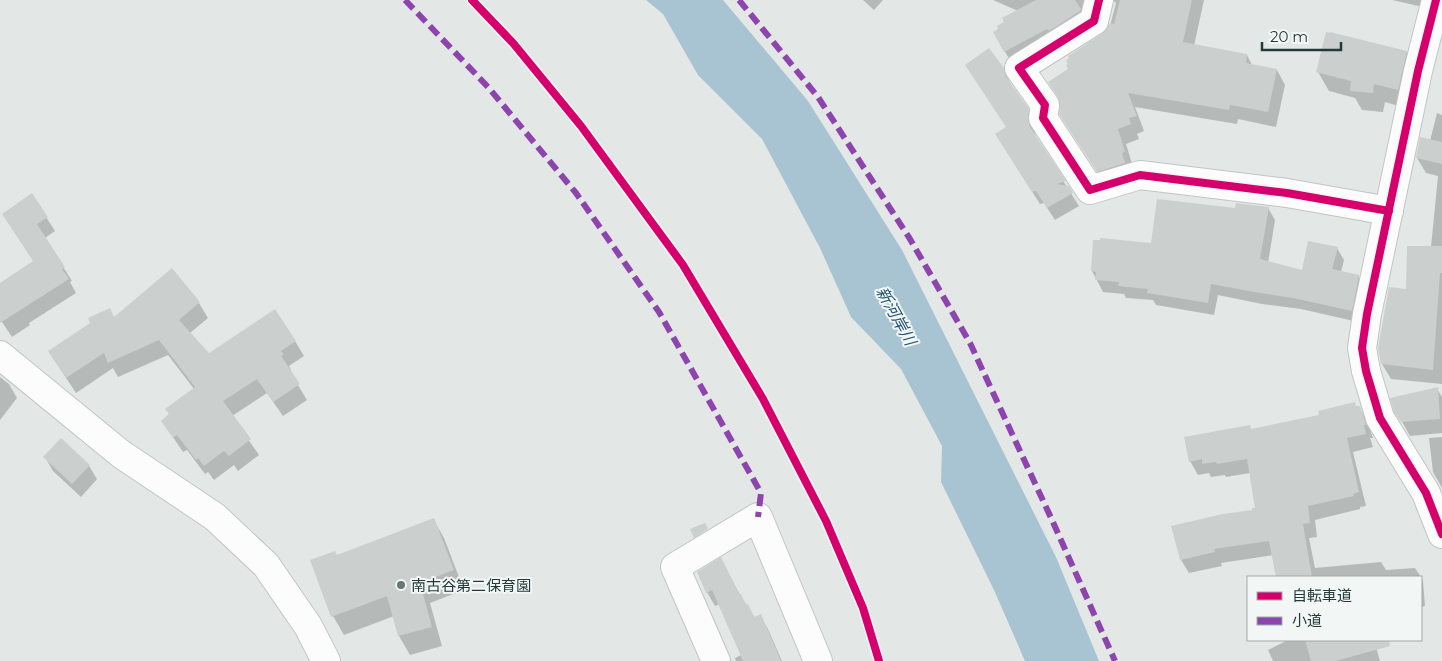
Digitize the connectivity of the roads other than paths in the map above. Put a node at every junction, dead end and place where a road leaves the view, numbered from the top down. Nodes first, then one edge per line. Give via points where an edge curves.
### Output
1 (1099, 0) edge
2 (1436, 0) edge
3 (1388, 211) junction
4 (0, 355) edge
5 (1442, 534) edge
6 (326, 661) edge
7 (716, 661) edge
8 (818, 661) edge

1 - 3 street via 1094,21 1019,68 1044,105 1043,118 1090,190 1140,175
2 - 3 street
3 - 5 street via 1362,348 1380,418 1426,493
4 - 6 street via 121,454 215,517 266,565 308,626
7 - 8 street via 675,567 758,517

